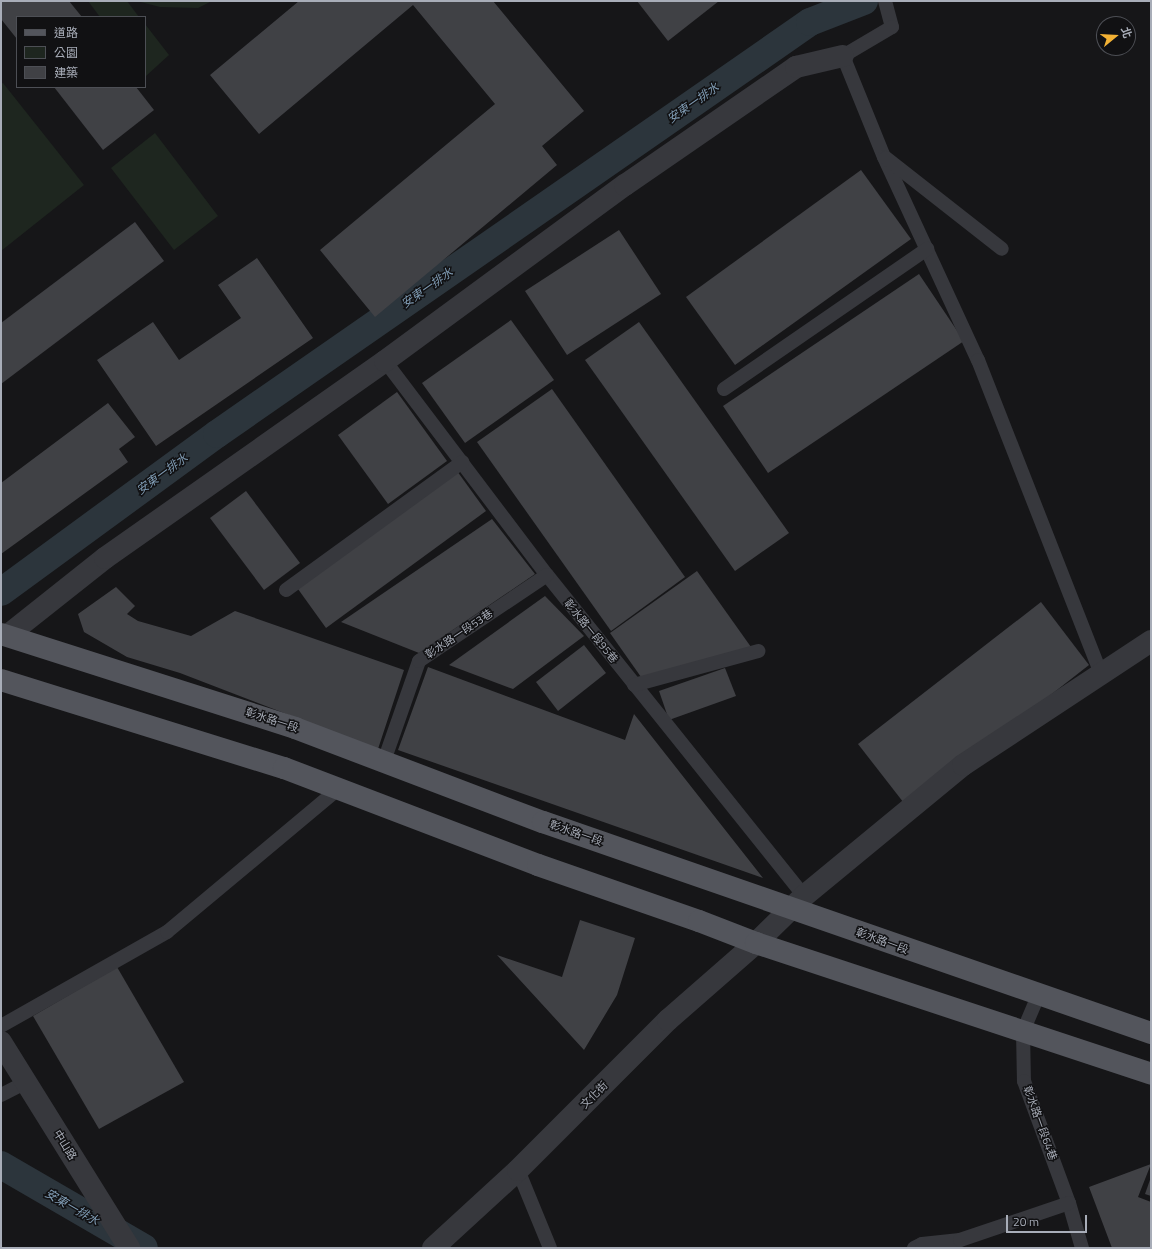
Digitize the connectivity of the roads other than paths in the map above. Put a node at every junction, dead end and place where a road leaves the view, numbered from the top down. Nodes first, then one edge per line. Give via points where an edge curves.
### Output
1 (886, 1) edge
2 (843, 56) junction
3 (884, 157) junction
4 (927, 249) junction
5 (1002, 249) dead end
6 (385, 361) junction
7 (724, 389) dead end
8 (462, 462) junction
9 (547, 575) junction
10 (286, 590) dead end
11 (4, 634) edge
12 (1151, 641) edge
13 (758, 651) dead end
14 (1101, 674) junction
15 (1, 680) edge
16 (634, 685) junction
17 (384, 761) junction
18 (339, 788) junction
19 (798, 902) junction
20 (756, 943) junction
21 (1038, 996) junction
22 (1, 1026) edge
23 (1023, 1031) junction
24 (1151, 1033) edge
25 (1, 1042) edge
26 (1151, 1074) edge
27 (26, 1082) junction
28 (1, 1095) edge
29 (518, 1170) junction
30 (1069, 1203) junction
31 (129, 1248) edge
32 (433, 1248) edge
33 (550, 1248) edge
34 (914, 1248) edge
35 (1082, 1248) edge

1 - 2 lane via 892,27
2 - 3 lane
2 - 6 street via 796,67 625,185
3 - 4 lane
3 - 5 lane
4 - 7 lane
4 - 14 lane via 978,360
6 - 8 lane, 彰水路一段95巷
6 - 11 street via 105,558
8 - 9 lane, 彰水路一段95巷
8 - 10 lane
9 - 16 lane, 彰水路一段95巷
9 - 17 lane, 彰水路一段53巷 via 419,662
11 - 17 main road, 彰水路一段 via 295,728
12 - 14 street, 文化街
13 - 16 lane
14 - 19 street, 文化街 via 963,765
15 - 18 main road
16 - 19 lane, 彰水路一段95巷
17 - 19 main road, 彰水路一段 via 543,822
18 - 20 main road via 538,865
18 - 22 lane via 167,932
19 - 20 street, 文化街
19 - 21 main road, 彰水路一段
20 - 23 main road
20 - 29 street, 文化街 via 668,1020
21 - 23 lane, 彰水路一段64巷
21 - 24 main road, 彰水路一段
23 - 26 main road
23 - 30 lane, 彰水路一段64巷 via 1024,1081
25 - 27 street, 中山路
27 - 28 lane
27 - 31 street, 中山路
29 - 32 street, 文化街
29 - 33 lane
30 - 34 lane via 960,1240 922,1244
30 - 35 lane, 彰水路一段64巷

